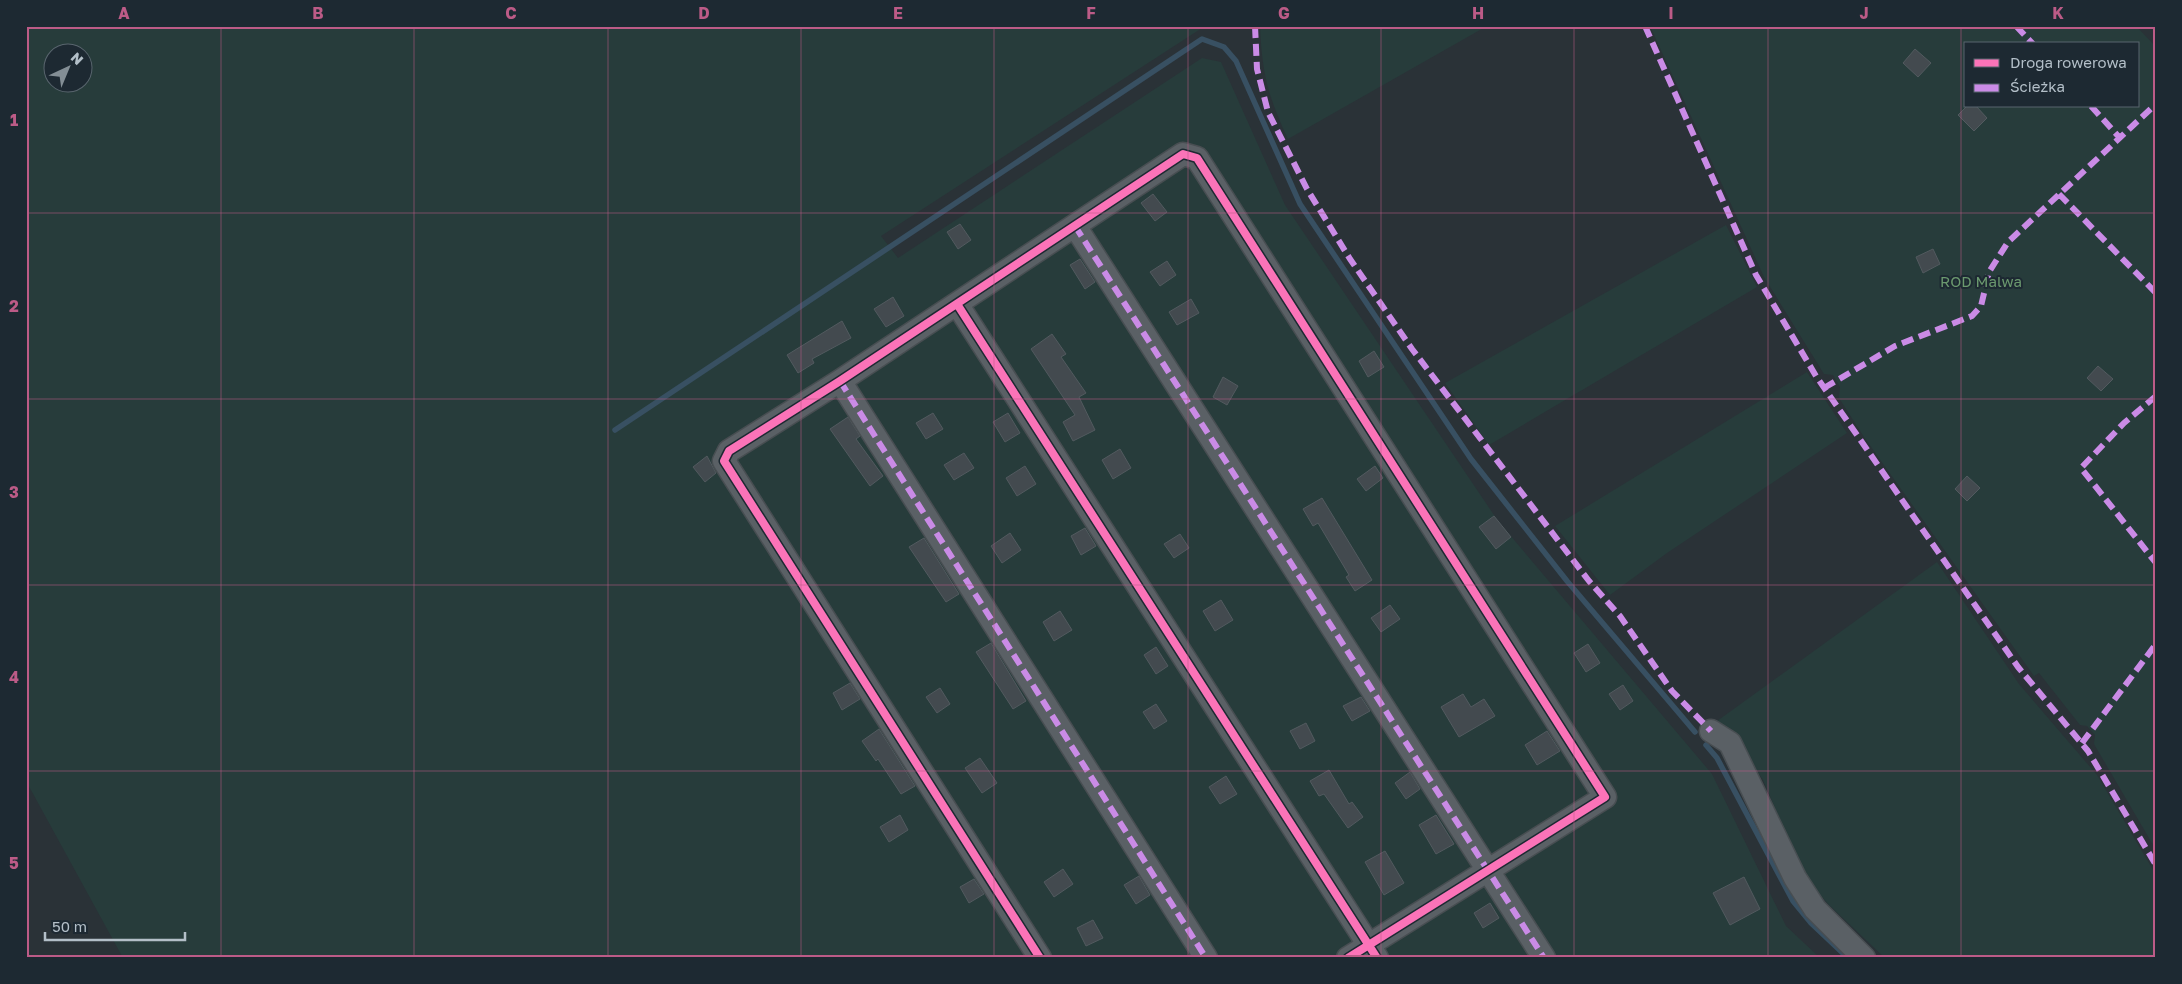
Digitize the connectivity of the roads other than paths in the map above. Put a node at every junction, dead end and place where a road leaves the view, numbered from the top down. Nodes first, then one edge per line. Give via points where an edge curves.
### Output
1 (1075, 226) junction
2 (958, 304) junction
3 (840, 381) junction
4 (1712, 731) dead end
5 (1488, 868) junction
6 (1373, 951) edge
7 (1040, 958) edge
8 (1206, 958) edge
9 (1348, 958) edge
10 (1544, 958) edge
11 (1864, 958) edge

1 - 2 street
1 - 5 street
1 - 5 street via 1183,154 1197,158 1605,797
2 - 3 street
2 - 6 street
3 - 7 street via 729,451 724,461
3 - 8 street
4 - 11 street via 1730,743 1795,878 1815,908
5 - 6 street
5 - 10 street
6 - 9 street

